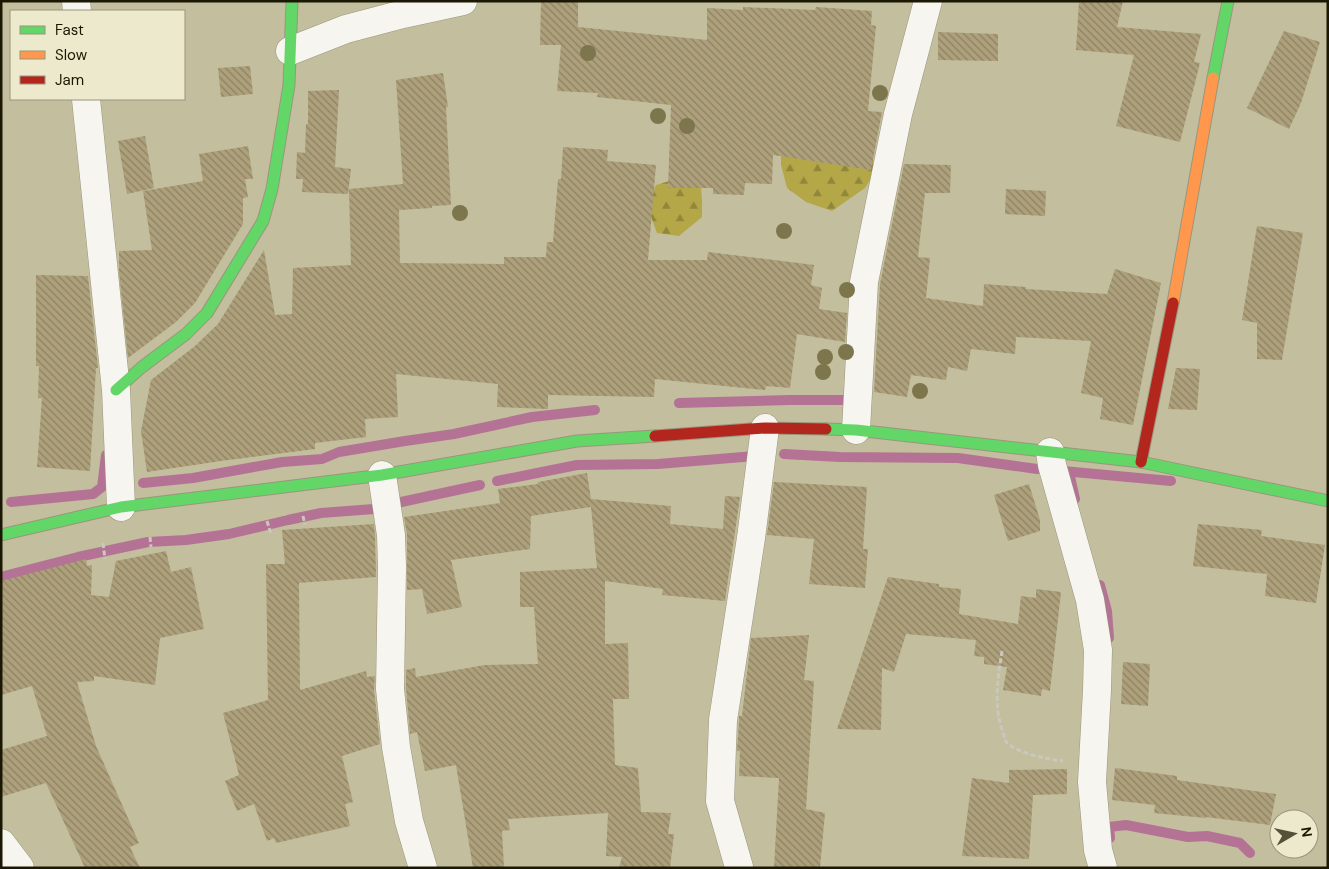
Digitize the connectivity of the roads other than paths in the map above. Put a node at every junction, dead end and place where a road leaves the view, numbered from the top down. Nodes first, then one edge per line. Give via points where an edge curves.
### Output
1 (292, 1) edge
2 (463, 1) edge
3 (928, 1) edge
4 (1228, 1) edge
5 (290, 52) junction
6 (86, 100) edge
7 (116, 390) junction
8 (766, 428) junction
9 (856, 430) junction
10 (1050, 452) junction
11 (1142, 462) junction
12 (382, 476) junction
13 (1328, 501) edge
14 (121, 507) junction
15 (1, 535) edge
16 (1, 843) edge
17 (739, 867) edge
18 (20, 868) edge
19 (423, 868) edge
20 (1103, 868) edge

1 - 5 street
2 - 5 street via 346,29
3 - 9 street via 898,114 864,282
4 - 11 street
5 - 7 street via 289,85 272,189 263,221 207,313
6 - 7 street
7 - 14 street
8 - 9 street
8 - 12 street via 577,441
8 - 17 street via 723,720 720,801
9 - 10 street
10 - 11 street
10 - 20 street via 1090,600 1098,650 1092,782 1098,850
11 - 13 street
12 - 14 street
12 - 19 street via 392,559 390,690 409,822
14 - 15 street
16 - 18 street

